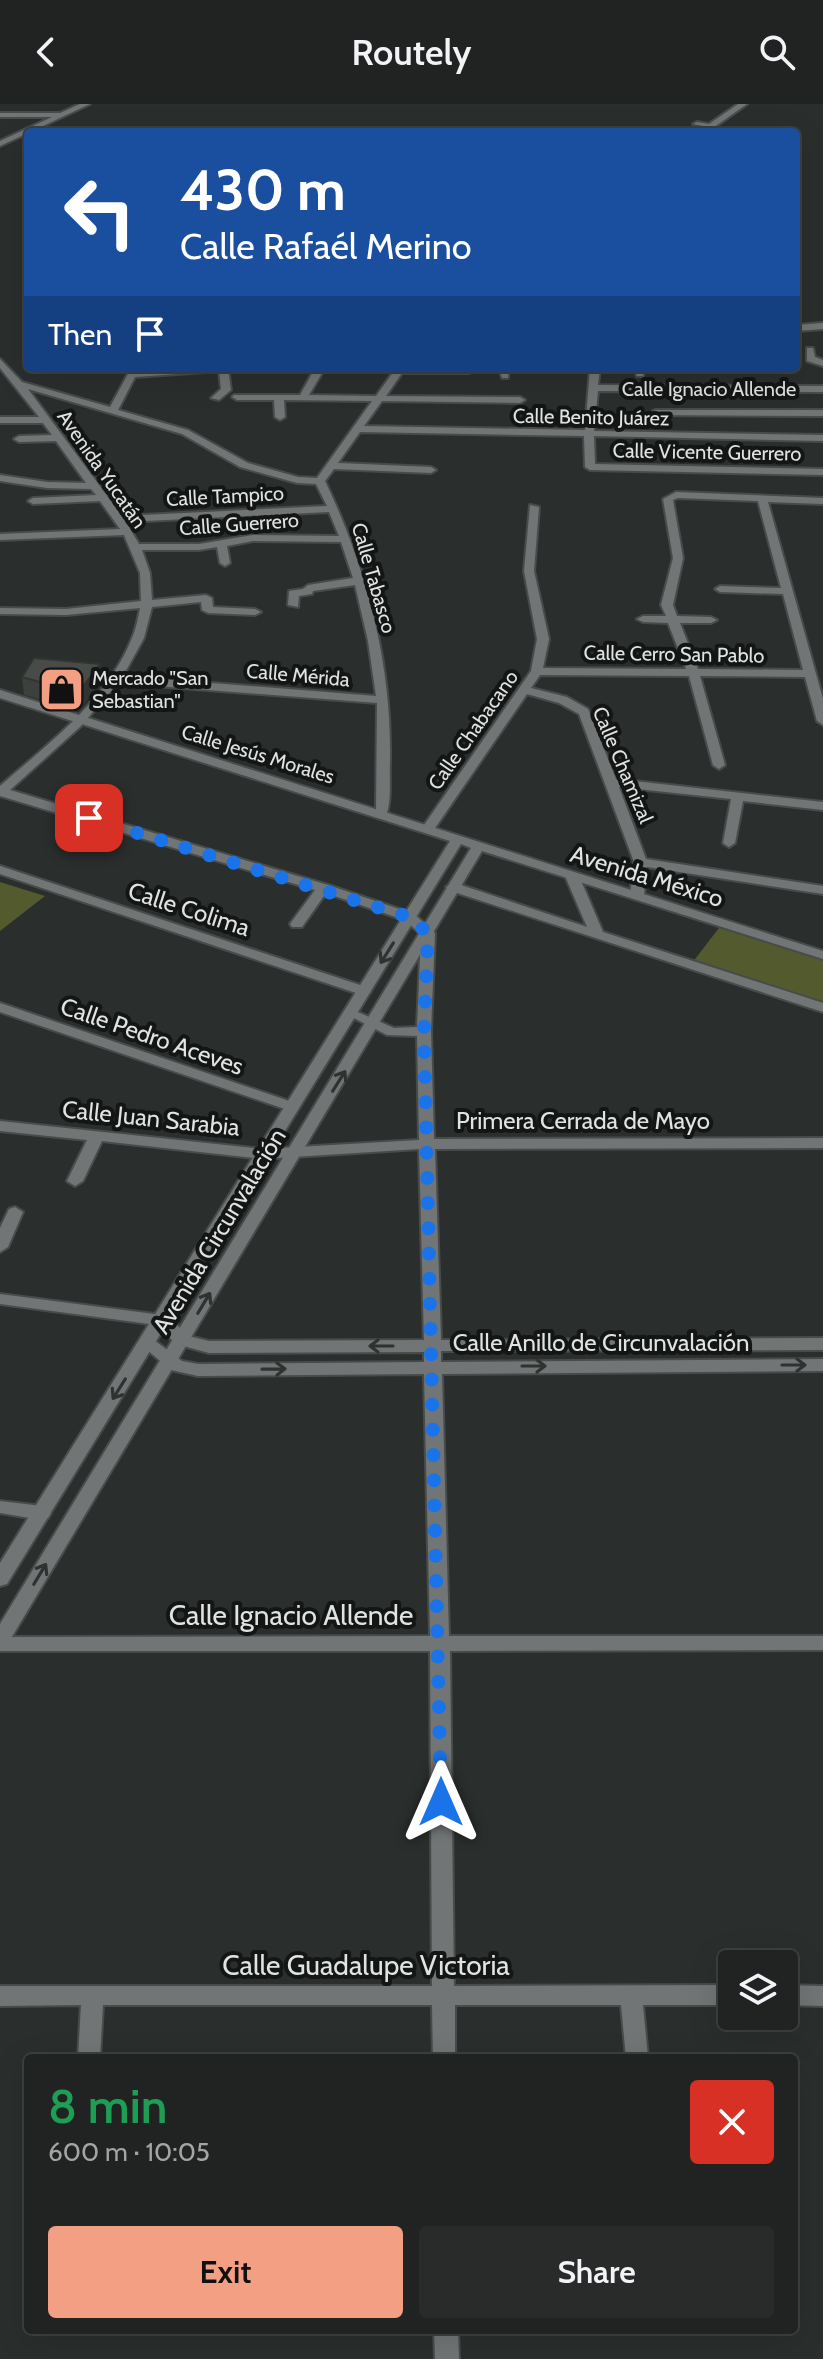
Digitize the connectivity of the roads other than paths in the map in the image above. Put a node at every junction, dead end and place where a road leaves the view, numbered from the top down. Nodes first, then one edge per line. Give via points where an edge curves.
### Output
1 (86, 104) edge
2 (727, 104) edge
3 (743, 104) edge
4 (0, 115) edge
5 (62, 116) junction
6 (35, 128) edge
7 (24, 133) edge
8 (0, 144) edge
9 (823, 323) edge
10 (800, 326) edge
11 (810, 350) dead end
12 (0, 362) edge
13 (823, 363) edge
14 (162, 372) edge
15 (223, 372) edge
16 (318, 372) edge
17 (398, 372) edge
18 (595, 372) edge
19 (20, 384) junction
20 (595, 388) junction
21 (823, 389) edge
22 (304, 396) junction
23 (237, 397) dead end
24 (279, 397) junction
25 (380, 397) junction
26 (216, 398) dead end
27 (444, 399) junction
28 (520, 400) dead end
29 (113, 410) junction
30 (656, 413) dead end
31 (823, 413) edge
32 (440, 414) dead end
33 (280, 417) dead end
34 (524, 419) dead end
35 (0, 420) edge
36 (45, 420) junction
37 (358, 429) junction
38 (524, 434) junction
39 (589, 435) junction
40 (58, 438) junction
41 (823, 438) edge
42 (19, 439) dead end
43 (331, 466) junction
44 (431, 470) dead end
45 (823, 472) edge
46 (0, 478) edge
47 (320, 481) junction
48 (94, 486) junction
49 (102, 498) junction
50 (762, 499) junction
51 (33, 501) dead end
52 (823, 501) edge
53 (534, 507) dead end
54 (334, 509) junction
55 (117, 519) junction
56 (125, 532) junction
57 (0, 537) edge
58 (347, 539) junction
59 (221, 542) junction
60 (134, 547) junction
61 (225, 563) dead end
62 (358, 581) junction
63 (720, 589) dead end
64 (787, 591) junction
65 (294, 605) dead end
66 (148, 606) junction
67 (0, 611) edge
68 (255, 612) dead end
69 (643, 619) dead end
70 (671, 619) junction
71 (711, 620) dead end
72 (537, 671) junction
73 (693, 671) junction
74 (810, 674) junction
75 (114, 679) junction
76 (523, 690) junction
77 (0, 694) edge
78 (383, 700) junction
79 (81, 720) junction
80 (823, 721) edge
81 (719, 765) dead end
82 (611, 782) junction
83 (0, 791) edge
84 (737, 799) junction
85 (823, 806) edge
86 (382, 813) junction
87 (428, 828) junction
88 (458, 839) junction
89 (729, 843) dead end
90 (479, 846) junction
91 (641, 862) junction
92 (0, 870) edge
93 (572, 876) junction
94 (453, 887) junction
95 (323, 888) junction
96 (823, 890) edge
97 (637, 895) junction
98 (409, 917) junction
99 (297, 924) dead end
100 (428, 933) junction
101 (598, 935) junction
102 (823, 955) edge
103 (364, 991) junction
104 (0, 1007) edge
105 (823, 1008) edge
106 (351, 1013) junction
107 (375, 1023) junction
108 (424, 1031) junction
109 (290, 1106) junction
110 (0, 1126) edge
111 (97, 1136) junction
112 (823, 1143) edge
113 (426, 1144) junction
114 (296, 1150) junction
115 (262, 1154) junction
116 (75, 1181) dead end
117 (15, 1212) dead end
118 (0, 1247) edge
119 (0, 1299) edge
120 (162, 1320) junction
121 (182, 1340) junction
122 (148, 1344) junction
123 (823, 1344) edge
124 (430, 1346) junction
125 (169, 1361) junction
126 (823, 1365) edge
127 (430, 1366) junction
128 (0, 1507) edge
129 (42, 1513) junction
130 (0, 1579) edge
131 (0, 1642) edge
132 (440, 1642) junction
133 (823, 1643) edge
134 (443, 1994) junction
135 (631, 1994) junction
136 (718, 1995) edge
137 (798, 1995) edge
138 (0, 1996) edge
139 (93, 1996) junction
140 (823, 1996) edge
141 (89, 2054) edge
142 (444, 2054) edge
143 (637, 2054) edge
144 (446, 2334) edge
145 (447, 2359) edge

1 - 5 street
2 - 3 street via 697,124 710,126
4 - 5 street
5 - 6 street
7 - 8 street
9 - 10 street
11 - 13 street via 810,359
12 - 19 street, Avenida Yucatán
14 - 29 street via 132,374
15 - 26 street via 226,390
16 - 22 street
17 - 25 street
18 - 20 street
19 - 29 street
19 - 36 street, Avenida Yucatán
20 - 21 street, Calle Ignacio Allende
20 - 39 street
22 - 24 street
22 - 25 street
23 - 24 street
24 - 33 street
25 - 27 street
25 - 37 street
27 - 28 street
27 - 32 street
29 - 47 street via 185,432 244,465
30 - 31 street
34 - 38 street
35 - 36 street
36 - 40 street, Avenida Yucatán
37 - 38 street, Calle Benito Juárez
37 - 43 street
38 - 39 street, Calle Benito Juárez
39 - 41 street, Calle Benito Juárez
39 - 45 street, Calle Vicente Guerrero via 590,467
40 - 42 street
40 - 48 street, Avenida Yucatán
43 - 44 street
43 - 47 street
46 - 48 street
47 - 54 street, Calle Tabasco
48 - 49 street, Avenida Yucatán
49 - 51 street
49 - 55 street, Avenida Yucatán
50 - 52 street
50 - 64 street
50 - 70 street via 668,499 678,558 667,605
53 - 72 street, Calle Chabacano via 529,571 543,639
54 - 55 street, Calle Tampico
54 - 58 street, Calle Tabasco
55 - 56 street, Avenida Yucatán
56 - 57 street
56 - 60 street, Avenida Yucatán
58 - 59 street, Calle Guerrero
58 - 62 street, Calle Tabasco
59 - 60 street, Calle Guerrero
59 - 61 street
60 - 66 street, Avenida Yucatán via 145,571
62 - 65 street via 320,583 308,592 293,593
62 - 78 street, Calle Tabasco
63 - 64 street
64 - 74 street
66 - 67 street
66 - 68 street via 206,598 208,610
66 - 75 street, Avenida Yucatán via 129,657
69 - 70 street
70 - 71 street
70 - 73 street
72 - 73 street, Calle Cerro San Pablo
72 - 76 street, Calle Chabacano
73 - 74 street, Calle Cerro San Pablo
73 - 81 street
74 - 80 street
75 - 78 street, Calle Mérida
75 - 79 street, Avenida Yucatán
76 - 82 street, Calle Chamizal via 563,700 584,712
76 - 87 street, Calle Chabacano
77 - 79 street, Calle Jesús Morales
78 - 86 street, Calle Tabasco
79 - 83 street, Avenida Yucatán
79 - 86 street, Calle Jesús Morales
82 - 84 street
82 - 91 street, Calle Chamizal
83 - 95 street
84 - 85 street
84 - 89 street
86 - 87 street, Calle Jesús Morales
87 - 88 street, Calle Jesús Morales
88 - 90 street, Avenida México
88 - 98 street, Avenida Circunvalación
90 - 93 street, Avenida México
90 - 94 street, Avenida Circunvalación
91 - 96 street
91 - 97 street, Calle Chamizal
92 - 103 street, Calle Colima
93 - 97 street, Avenida México
93 - 101 street
94 - 100 street, Avenida Circunvalación
94 - 101 street
95 - 98 street
95 - 99 street
97 - 102 street, Avenida México
98 - 100 street
98 -> 103 street, Avenida Circunvalación
100 - 107 street, Avenida Circunvalación
100 - 108 street
101 - 105 street
103 - 106 street, Avenida Circunvalación
104 - 109 street, Calle Pedro Aceves
106 - 107 street
106 - 109 street, Avenida Circunvalación
107 - 108 street via 392,1032
114 -> 107 street, Avenida Circunvalación
108 - 113 street
109 - 115 street, Avenida Circunvalación
110 - 111 street, Calle Juan Sarabia
111 - 115 street, Calle Juan Sarabia
111 - 116 street
112 - 113 street, Primera Cerrada de Mayo
113 - 114 street, Primera Cerrada de Mayo
113 - 124 street
114 - 115 street, Calle Juan Sarabia
121 -> 114 street, Avenida Circunvalación
115 - 120 street, Avenida Circunvalación
117 - 118 street
119 - 120 street
120 - 121 street
120 - 122 street, Avenida Circunvalación
124 -> 121 street, Calle Anillo de Circunvalación via 209,1347
121 - 125 street, Avenida Circunvalación
122 - 125 street, Calle Anillo de Circunvalación
122 -> 129 street, Avenida Circunvalación
123 - 124 street, Calle Anillo de Circunvalación
124 - 127 street
125 -> 127 street, Calle Anillo de Circunvalación via 198,1370
131 -> 125 street, Avenida Circunvalación
127 -> 126 street, Calle Anillo de Circunvalación
127 - 132 street
128 - 129 street
129 - 130 street, Avenida Circunvalación
131 - 132 street, Calle Ignacio Allende
132 - 133 street, Calle Ignacio Allende
132 - 134 street
134 - 135 street, Calle Guadalupe Victoria
134 - 139 street, Calle Guadalupe Victoria
134 - 142 street
135 - 136 street, Calle Guadalupe Victoria
135 - 143 street
137 - 140 street
138 - 139 street, Calle Guadalupe Victoria
139 - 141 street
144 - 145 street

